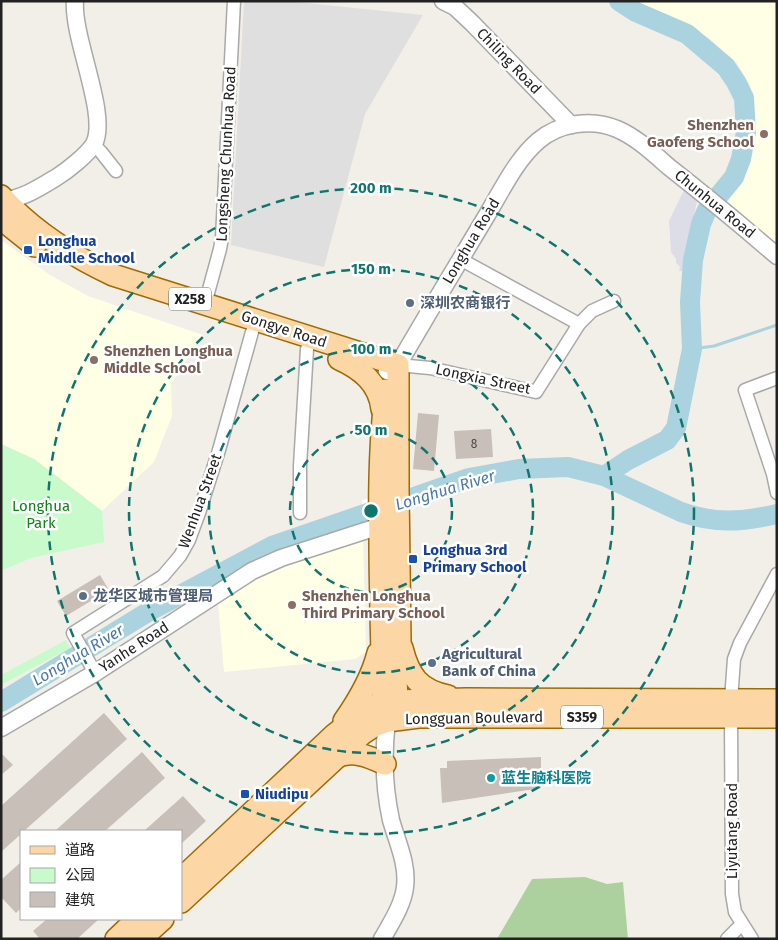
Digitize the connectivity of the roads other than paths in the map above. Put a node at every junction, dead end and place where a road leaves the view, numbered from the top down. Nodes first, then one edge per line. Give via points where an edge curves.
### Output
1 (75, 1) edge
2 (234, 1) edge
3 (443, 1) edge
4 (571, 125) junction
5 (94, 144) junction
6 (116, 171) dead end
7 (2, 204) edge
8 (777, 256) edge
9 (460, 260) junction
10 (614, 301) dead end
11 (205, 304) junction
12 (579, 324) junction
13 (252, 332) junction
14 (307, 349) junction
15 (339, 359) junction
16 (392, 368) junction
17 (777, 378) edge
18 (382, 418) junction
19 (389, 493) junction
20 (777, 493) edge
21 (300, 513) dead end
22 (386, 521) junction
23 (777, 574) edge
24 (390, 642) junction
25 (92, 668) junction
26 (466, 699) junction
27 (777, 700) edge
28 (389, 708) junction
29 (731, 708) junction
30 (777, 717) edge
31 (1, 728) edge
32 (335, 734) junction
33 (334, 759) junction
34 (385, 764) junction
35 (182, 877) edge
36 (182, 901) edge
37 (137, 920) edge
38 (162, 920) edge
39 (742, 924) junction
40 (116, 939) edge
41 (141, 939) edge
42 (382, 939) edge
43 (727, 939) edge
44 (752, 939) edge

1 - 5 street via 76,24 97,118
2 - 11 street, Longsheng Chunhua Road via 222,238
3 - 4 street, Chiling Road via 472,23
4 - 8 street, Chunhua Road via 603,124 633,138
4 - 9 street, Longhua Road via 555,130 523,157
5 - 6 street
5 - 7 street via 61,174 22,197
7 - 11 main road, Gongye Road / X258 via 91,265
7 - 13 main road, Gongye Road / X258 via 47,255 73,271 107,286
9 - 12 street
9 - 16 street, Longhua Road
10 - 12 street, Longxia Street via 592,311
11 - 16 main road, Gongye Road / X258
12 - 16 street, Longxia Street via 536,392 430,368
13 - 14 main road, Gongye Road / X258
13 - 25 street, Wenhua Street via 219,450 189,540 163,576 73,633
14 - 15 main road, Gongye Road / X258
14 - 21 street
15 - 16 main road, Gongye Road / X258
15 - 18 main road via 370,379 378,395
16 - 18 main road
16 - 19 main road
17 - 20 street via 745,390
18 - 19 main road
19 - 22 main road
22 - 24 main road
22 - 25 street, Yanhe Road via 252,571
23 - 29 street, Liyutang Road via 734,659
24 - 26 main road via 420,684 434,692
24 - 28 main road via 396,678
24 - 32 main road
25 - 31 street, Yanhe Road
26 - 28 main road, Longguan Boulevard / S359
26 - 29 main road, Longguan Boulevard / S359
27 - 29 main road, Longguan Boulevard / S359
28 - 29 main road, Longguan Boulevard / S359 via 419,717
28 - 32 main road, Longguan Boulevard / S359 via 360,714
28 - 33 main road, Longguan Boulevard / S359 via 374,726
28 - 34 street
29 - 30 main road, Longguan Boulevard / S359
29 - 39 street, Liyutang Road via 732,894 735,912
32 - 35 main road, Longguan Boulevard / S359
33 - 34 main road via 343,754 357,754
33 - 36 main road, Longguan Boulevard / S359
34 - 42 street via 389,808 406,881 403,899
37 - 40 main road
38 - 41 main road
39 - 43 street
39 - 44 street, Liyutang Road

